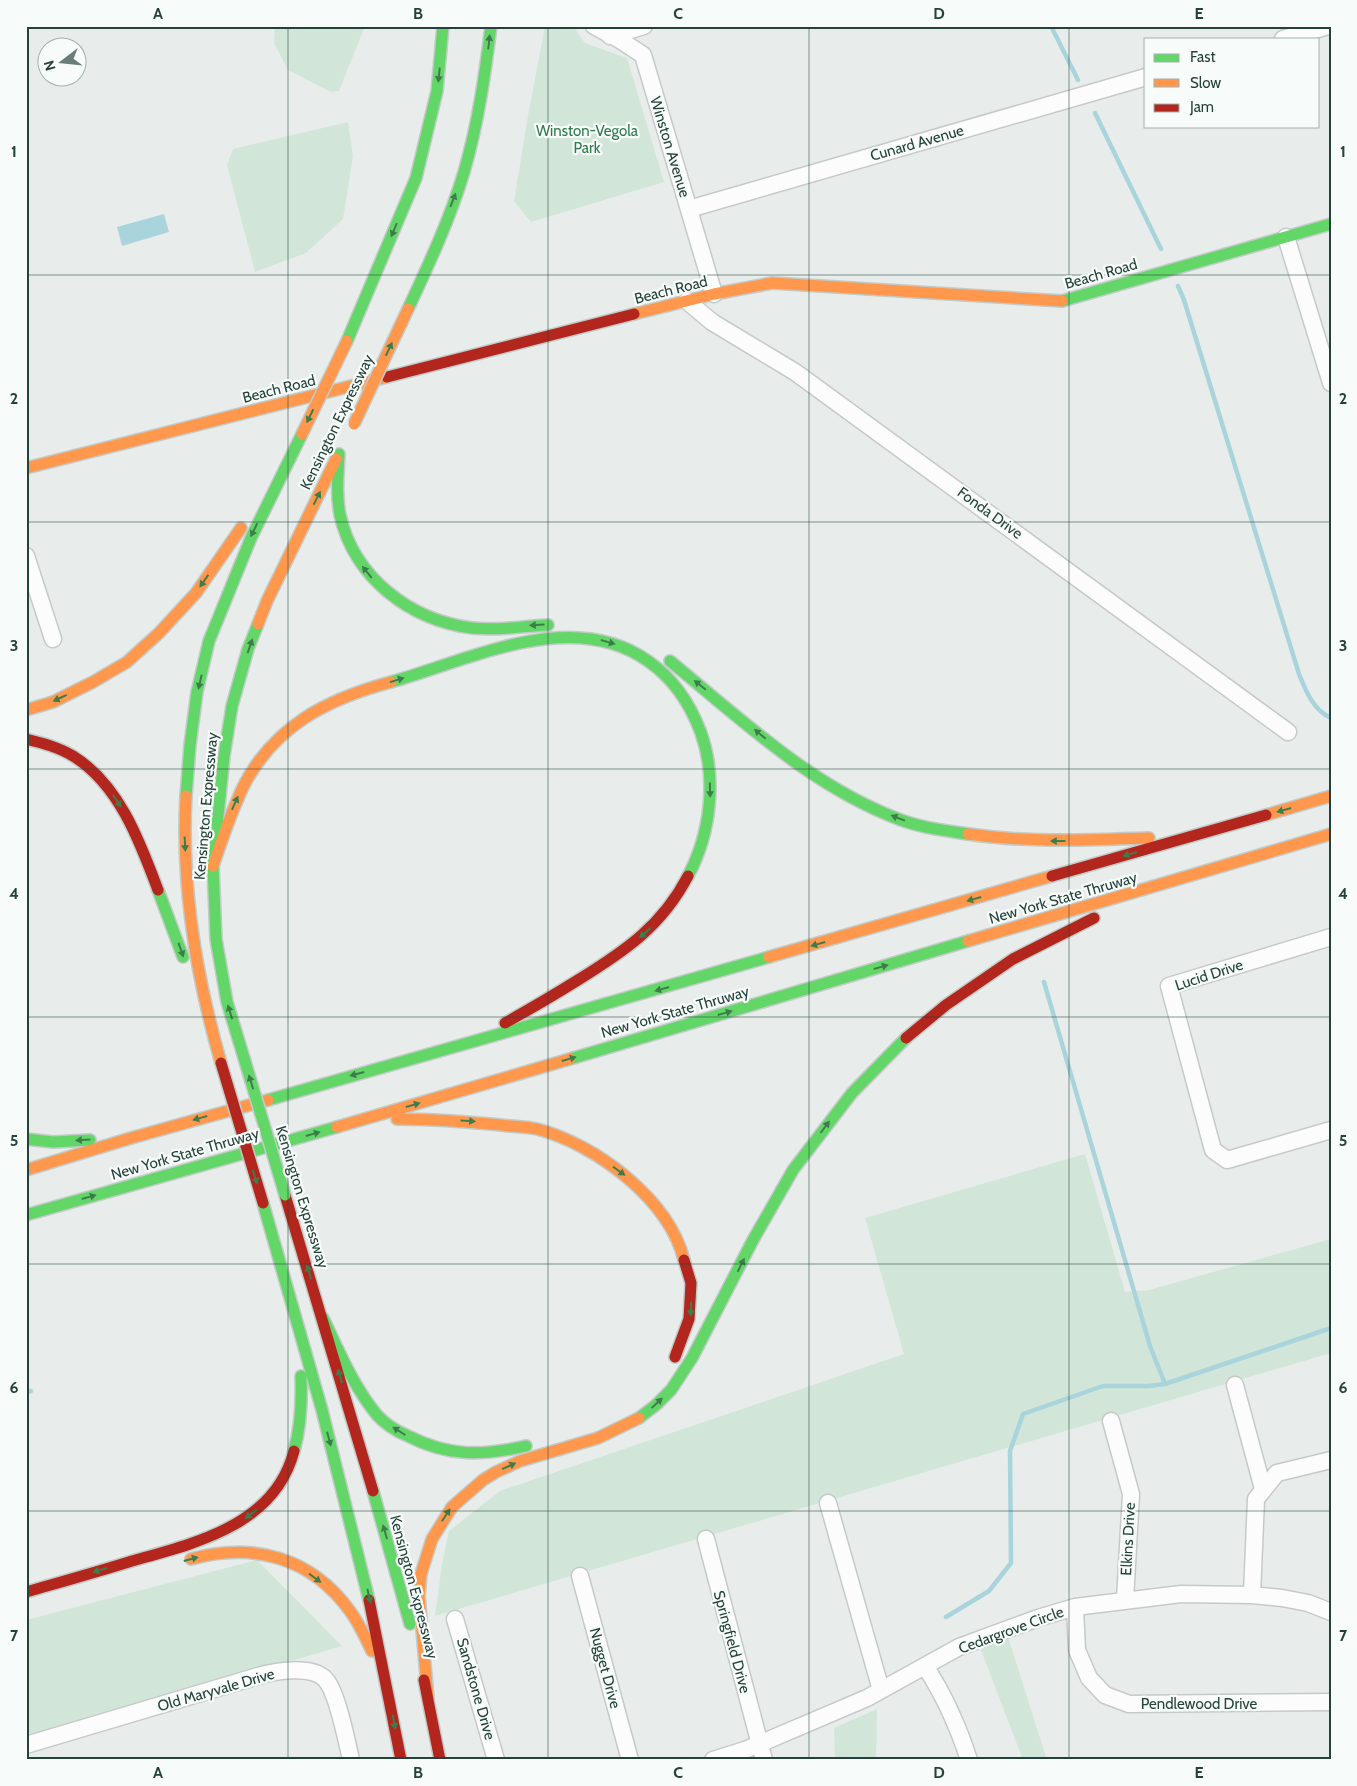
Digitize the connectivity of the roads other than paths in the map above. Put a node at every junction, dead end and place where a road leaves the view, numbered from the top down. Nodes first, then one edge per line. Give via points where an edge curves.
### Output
1 (443, 26) edge
2 (491, 26) edge
3 (594, 26) edge
4 (644, 26) edge
5 (1328, 26) edge
6 (610, 36) junction
7 (1286, 38) edge
8 (1144, 78) edge
9 (688, 209) junction
10 (1331, 224) edge
11 (1286, 237) junction
12 (714, 294) junction
13 (687, 301) junction
14 (1331, 383) edge
15 (352, 428) dead end
16 (291, 455) junction
17 (26, 468) edge
18 (26, 556) edge
19 (561, 624) dead end
20 (53, 638) dead end
21 (658, 652) dead end
22 (26, 710) edge
23 (1288, 732) dead end
24 (26, 740) edge
25 (1331, 796) edge
26 (1331, 834) edge
27 (1194, 836) junction
28 (213, 866) junction
29 (1158, 885) junction
30 (1331, 937) edge
31 (214, 1043) junction
32 (472, 1043) junction
33 (367, 1119) junction
34 (1331, 1130) edge
35 (131, 1138) junction
36 (26, 1139) edge
37 (26, 1170) edge
38 (42, 1210) junction
39 (26, 1215) edge
40 (26, 1219) edge
41 (323, 1318) junction
42 (298, 1324) junction
43 (670, 1367) dead end
44 (1235, 1385) dead end
45 (625, 1412) dead end
46 (1111, 1421) dead end
47 (597, 1426) dead end
48 (538, 1442) dead end
49 (1331, 1460) edge
50 (1263, 1489) junction
51 (828, 1503) dead end
52 (706, 1539) dead end
53 (183, 1561) dead end
54 (580, 1576) dead end
55 (26, 1592) edge
56 (1252, 1595) junction
57 (1125, 1600) junction
58 (1075, 1607) junction
59 (1331, 1612) edge
60 (455, 1619) dead end
61 (925, 1666) junction
62 (387, 1684) junction
63 (881, 1690) junction
64 (428, 1698) junction
65 (1331, 1702) edge
66 (759, 1744) junction
67 (26, 1745) edge
68 (351, 1760) edge
69 (401, 1760) edge
70 (440, 1760) edge
71 (496, 1760) edge
72 (630, 1760) edge
73 (712, 1760) edge
74 (764, 1760) edge
75 (969, 1760) edge

1 -> 16 main road, Kensington Expressway, bridge via 437,91 416,178 347,341
15 -> 2 main road, Kensington Expressway, bridge via 432,255 464,172 484,86
3 - 6 street, Winston Avenue
4 - 6 street
5 - 7 street
6 - 9 street, Winston Avenue via 642,55
8 - 9 street, Cunard Avenue
9 - 12 street, Winston Avenue
10 - 11 main road, Beach Road
11 - 12 main road, Beach Road via 1059,302 772,283
11 - 14 street
12 - 13 main road, Beach Road
13 - 17 main road, Beach Road
13 - 23 street, Fonda Drive via 712,322 795,372
16 -> 22 main road via 196,593 159,633 127,662 93,682 53,702
16 -> 31 main road, Kensington Expressway via 227,594 210,640 194,711 184,829 188,910
18 - 20 street
19 - 28 main road, Kensington Expressway via 474,628 444,623 403,605 366,573 350,544 340,514 341,450 266,601 248,649 232,706
27 -> 21 main road via 1040,841 940,830 902,820 821,780
24 -> 31 main road via 72,755 85,764 117,799 138,838
25 -> 27 main road, New York State Thruway
26 - 29 main road, New York State Thruway
27 -> 32 main road, New York State Thruway
28 -> 32 main road via 230,814 258,763 291,729 323,706 360,691 543,639 593,638 649,659 664,671 692,708 704,741 710,801 704,833 690,871 669,908 623,951
41 -> 28 main road, Kensington Expressway, bridge via 226,1002 216,939
33 -> 29 main road, New York State Thruway
64 -> 29 main road via 419,1596 421,1574 432,1539 452,1507 496,1472 520,1461 598,1438 642,1416 656,1405 671,1390 692,1358 793,1170 876,1067 946,1005 1013,959
30 - 34 street, Lucid Drive via 1169,986 1213,1150 1227,1160
31 -> 42 main road, Kensington Expressway, bridge
32 -> 35 main road, New York State Thruway
38 -> 33 main road, New York State Thruway
33 -> 43 main road via 432,1119 538,1129 566,1139 624,1174 662,1213 676,1235 687,1263 691,1314 686,1335
35 -> 36 main road via 53,1142
35 - 37 main road, New York State Thruway
38 - 39 main road, New York State Thruway
38 - 40 main road
48 -> 41 main road via 493,1453 468,1455 443,1452 397,1431 378,1416 352,1376
64 -> 41 main road, Kensington Expressway
42 -> 55 main road via 302,1420 289,1468 266,1502 223,1533
42 -> 62 main road, Kensington Expressway via 352,1523
44 - 50 street
45 - 47 main road
46 - 57 street, Elkins Drive via 1131,1494
49 - 50 street via 1277,1473
50 - 56 street via 1256,1498
51 - 63 street
52 - 66 street, Springfield Drive
53 -> 62 main road via 220,1552 254,1552 272,1555 315,1576 349,1609
54 - 72 street, Nugget Drive
56 - 57 street, Cedargrove Circle via 1181,1594
56 - 59 street, Cedargrove Circle via 1308,1603
57 - 58 street, Cedargrove Circle
58 - 61 street, Cedargrove Circle via 959,1647
58 - 65 street, Pendlewood Drive via 1077,1650 1089,1678 1105,1695 1129,1704
60 - 71 street, Sandstone Drive
61 - 63 street, Cedargrove Circle
61 - 75 street via 949,1708
62 -> 69 main road, Kensington Expressway
63 - 66 street, Cedargrove Circle
64 - 70 main road, Kensington Expressway
66 - 73 street, Cedargrove Circle
66 - 74 street
67 - 68 street, Old Maryvale Drive via 275,1672 312,1672 325,1679 333,1694

